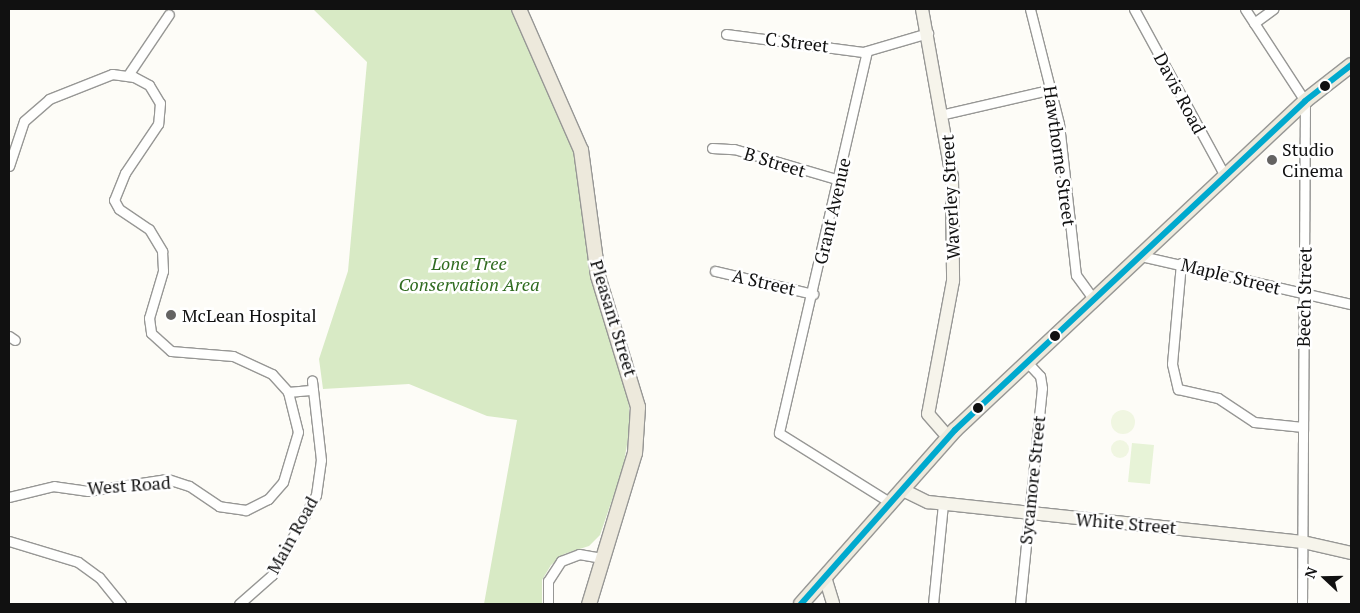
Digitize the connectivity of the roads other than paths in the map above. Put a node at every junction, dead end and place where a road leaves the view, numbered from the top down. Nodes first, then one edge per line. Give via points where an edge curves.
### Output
1 (519, 9) edge
2 (922, 9) edge
3 (1030, 9) edge
4 (1134, 9) edge
5 (1245, 9) edge
6 (1273, 9) edge
7 (169, 14) dead end
8 (1254, 23) junction
9 (726, 34) dead end
10 (928, 34) junction
11 (867, 52) junction
12 (1351, 65) edge
13 (128, 75) junction
14 (1052, 89) junction
15 (1306, 101) junction
16 (944, 114) junction
17 (712, 148) dead end
18 (9, 166) edge
19 (1226, 178) junction
20 (839, 180) junction
21 (1141, 256) junction
22 (1181, 263) junction
23 (715, 271) dead end
24 (812, 294) junction
25 (1304, 294) junction
26 (1094, 300) junction
27 (1351, 304) edge
28 (1027, 362) junction
29 (288, 392) junction
30 (1303, 427) junction
31 (948, 437) junction
32 (902, 490) junction
33 (9, 497) edge
34 (891, 503) junction
35 (943, 503) junction
36 (1029, 515) junction
37 (9, 541) edge
38 (1303, 542) junction
39 (1351, 553) edge
40 (602, 558) junction
41 (825, 577) junction
42 (121, 604) edge
43 (239, 604) edge
44 (548, 604) edge
45 (589, 604) edge
46 (801, 604) edge
47 (833, 604) edge
48 (933, 604) edge
49 (1020, 604) edge
50 (1302, 604) edge

1 - 40 main road, Pleasant Street via 581,150 598,276 637,398 635,453
2 - 10 street, Waverley Street
3 - 14 street, Hawthorne Street
4 - 19 street, Davis Road
5 - 8 street
6 - 8 street
7 - 13 street
8 - 15 street
9 - 11 street, C Street
10 - 11 street
10 - 16 street, Waverley Street
11 - 20 street, Grant Avenue
12 - 15 main road
13 - 18 street via 108,75 44,102 24,121
13 - 29 street, West Road via 149,85 160,108 154,135 125,174 114,200 119,209 149,229 162,251 163,271 149,318 153,337 175,353 223,354 250,362 277,377
14 - 16 street
14 - 26 street, Hawthorne Street via 1076,275
15 - 19 main road
15 - 25 street, Beech Street
16 - 31 street, Waverley Street via 955,258 950,314 928,414
17 - 20 street, B Street via 734,149
19 - 21 main road
20 - 24 street, Grant Avenue
21 - 22 street, Maple Street
21 - 26 main road
22 - 25 street, Maple Street
22 - 30 street via 1172,364 1176,386 1183,393 1218,398 1254,422
23 - 24 street, A Street
24 - 34 street, Grant Avenue via 779,433
25 - 27 street, Maple Street
25 - 30 street, Beech Street
26 - 28 main road
28 - 31 main road
28 - 36 street, Sycamore Street via 1042,384
29 - 33 street, West Road via 298,426 294,455 279,488 257,506 230,509 184,483 167,479 84,490 58,486
29 - 43 street, Main Road via 312,385 321,460 316,495 272,575
30 - 38 street, Beech Street
31 - 32 main road
32 - 34 main road
32 - 35 street, White Street
34 - 41 main road
35 - 36 street, White Street
35 - 48 street
36 - 38 street, White Street
36 - 49 street, Sycamore Street
37 - 42 street via 78,562 99,578
38 - 39 street, White Street
38 - 50 street, Beech Street
40 - 44 street via 579,554 562,561 548,581
40 - 45 main road, Pleasant Street
41 - 46 main road
41 - 47 street

